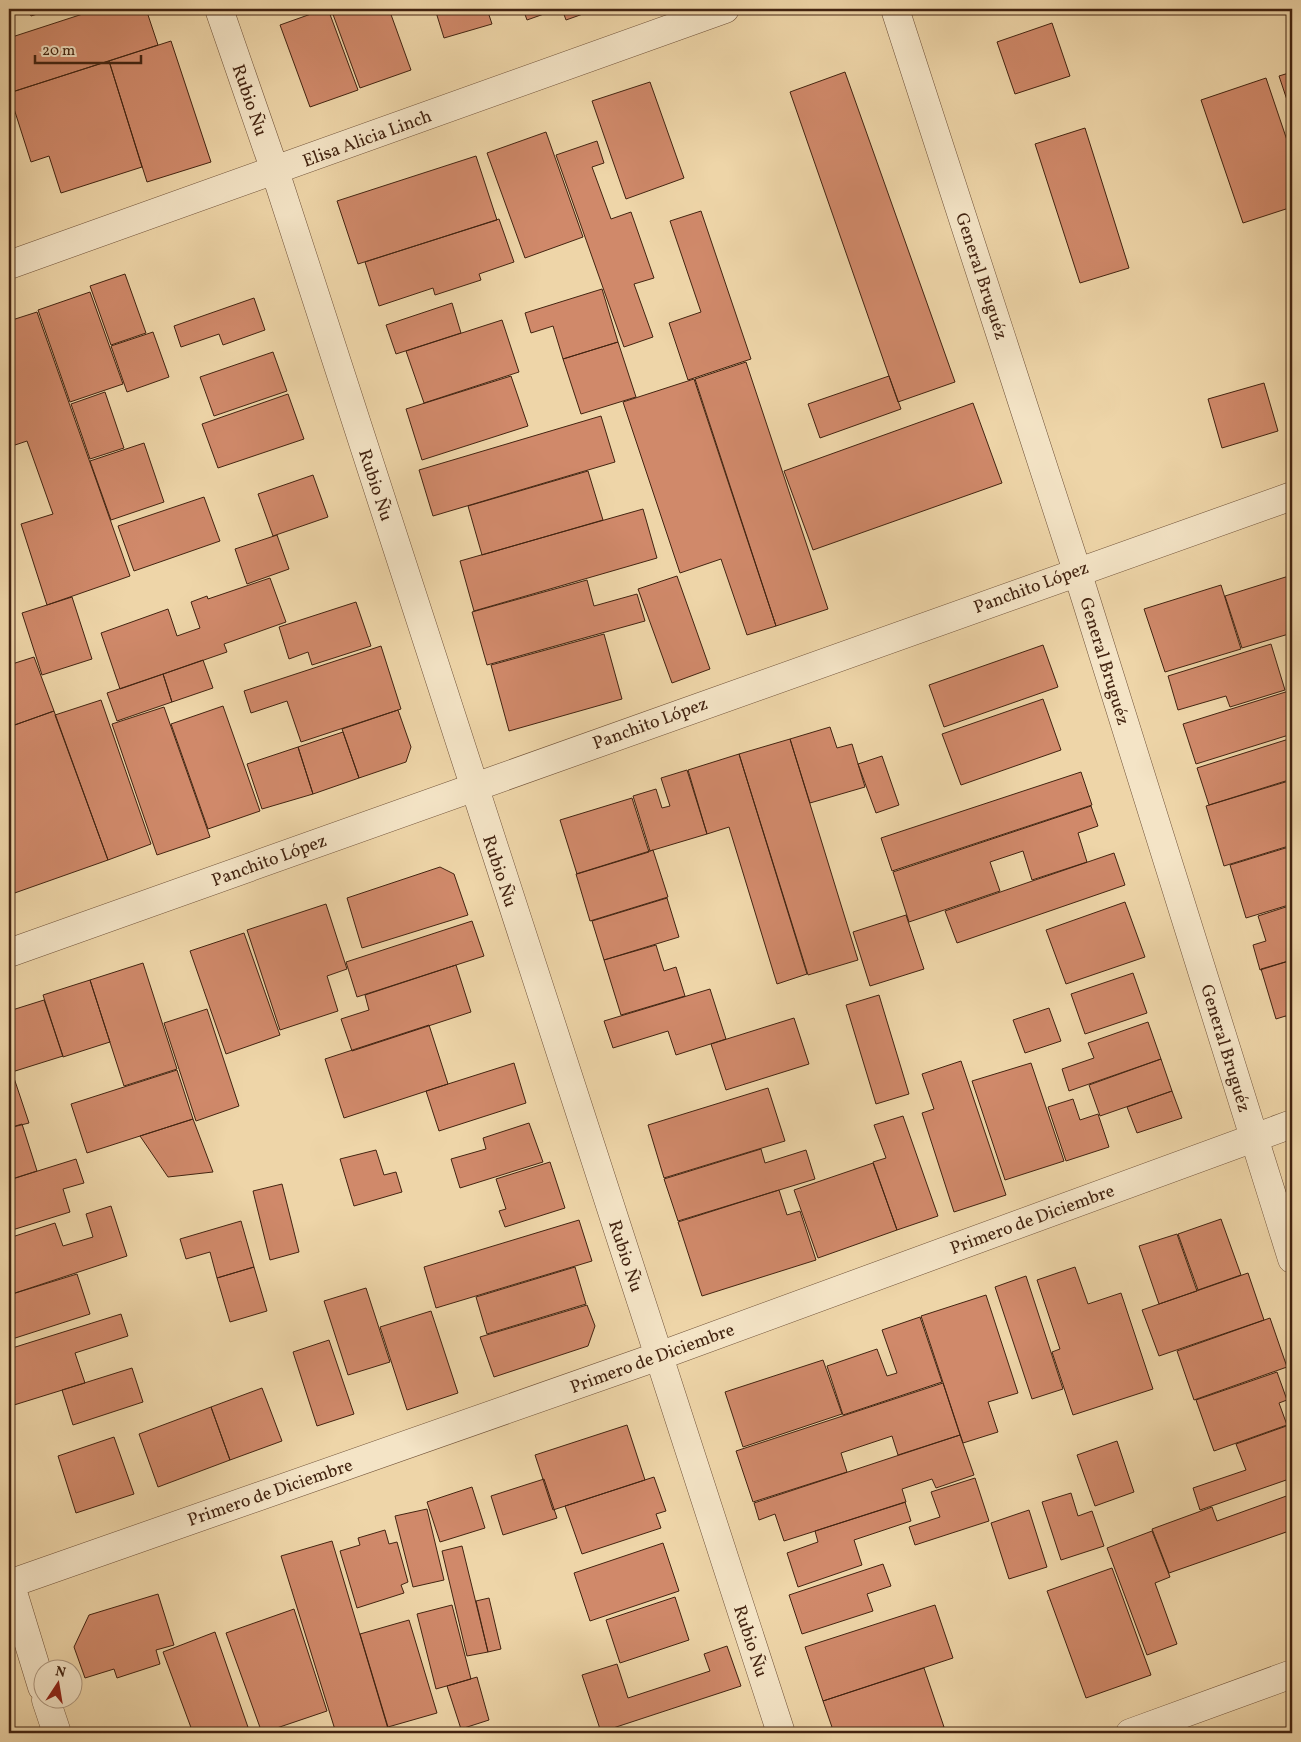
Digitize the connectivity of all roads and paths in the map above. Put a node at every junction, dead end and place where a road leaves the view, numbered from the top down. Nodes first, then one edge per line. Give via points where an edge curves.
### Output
1 (219, 9) edge
2 (725, 9) edge
3 (895, 9) edge
4 (274, 171) junction
5 (9, 265) edge
6 (1292, 496) edge
7 (1077, 571) junction
8 (473, 787) junction
9 (9, 953) edge
10 (1292, 1124) edge
11 (1254, 1137) junction
12 (1292, 1258) edge
13 (659, 1356) junction
14 (9, 1582) edge
15 (33, 1660) edge
16 (1292, 1674) edge
17 (49, 1710) edge
18 (57, 1733) edge
19 (781, 1733) edge
20 (1130, 1733) edge

1 - 4 street, Rubio Ñu
2 - 4 street, Elisa Alicia Linch
3 - 7 street, General Bruguéz
4 - 5 street, Elisa Alicia Linch
4 - 8 street, Rubio Ñu
6 - 7 street, Panchito López
7 - 8 street, Panchito López
7 - 11 street, General Bruguéz
8 - 9 street, Panchito López
8 - 13 street, Rubio Ñu
10 - 11 street, Primero de Diciembre
11 - 12 street, General Bruguéz
11 - 13 street, Primero de Diciembre
13 - 14 street, Primero de Diciembre
13 - 19 street, Rubio Ñu
14 - 15 street
16 - 20 street
17 - 18 street

